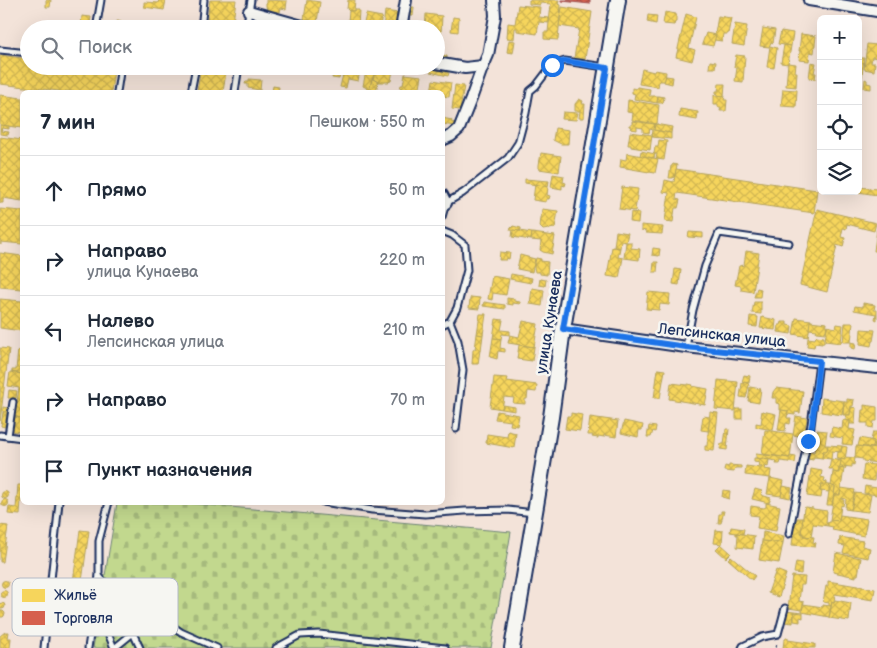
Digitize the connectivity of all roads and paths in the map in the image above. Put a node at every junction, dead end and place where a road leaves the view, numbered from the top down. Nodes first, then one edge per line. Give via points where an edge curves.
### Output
1 (100, 0) edge
2 (204, 0) edge
3 (250, 0) edge
4 (406, 0) edge
5 (494, 0) edge
6 (618, 0) edge
7 (809, 0) edge
8 (249, 11) junction
9 (877, 11) edge
10 (97, 20) edge
11 (202, 20) edge
12 (248, 20) edge
13 (282, 20) edge
14 (403, 20) edge
15 (0, 50) edge
16 (20, 52) edge
17 (445, 65) edge
18 (483, 66) junction
19 (607, 68) junction
20 (120, 75) edge
21 (194, 75) edge
22 (238, 75) edge
23 (117, 90) edge
24 (191, 90) edge
25 (235, 90) edge
26 (445, 139) edge
27 (445, 199) edge
28 (445, 232) edge
29 (789, 243) dead end
30 (450, 321) junction
31 (445, 324) edge
32 (563, 329) junction
33 (686, 347) junction
34 (819, 361) junction
35 (877, 368) edge
36 (13, 402) dead end
37 (456, 429) dead end
38 (0, 435) edge
39 (8, 436) junction
40 (20, 438) edge
41 (59, 505) edge
42 (108, 505) edge
43 (340, 505) edge
44 (534, 513) junction
45 (789, 534) dead end
46 (99, 576) edge
47 (51, 578) edge
48 (785, 608) dead end
49 (178, 630) edge
50 (110, 636) edge
51 (130, 636) edge
52 (134, 636) edge
53 (115, 648) edge
54 (140, 648) edge
55 (217, 648) edge
56 (276, 648) edge
57 (445, 648) edge
58 (512, 648) edge
59 (742, 648) edge

1 - 10 lane
2 - 11 lane
3 - 8 lane
4 - 14 street
5 - 18 street via 488,55
6 - 19 main road, улица Кунаева
7 - 9 street
8 - 12 lane
8 - 13 street
15 - 16 lane
17 - 18 street via 465,68
18 - 26 street via 459,128
19 - 27 lane via 565,61 552,65 530,91 518,143 508,158 463,193
19 - 32 main road, улица Кунаева
20 - 23 lane
21 - 24 lane
22 - 25 lane
28 - 30 lane via 465,245 467,270 457,308
29 - 33 lane via 719,233 705,266
30 - 31 lane
30 - 37 lane via 458,341 463,370
32 - 33 street, Лепсинская улица
32 - 44 main road, улица Кунаева
33 - 34 street, Лепсинская улица
34 - 35 street, Лепсинская улица
34 - 45 lane via 812,425
36 - 39 lane
38 - 39 lane
39 - 40 lane
41 - 47 lane
42 - 46 lane via 99,541
43 - 44 lane via 426,514 508,510
44 - 58 main road, улица Кунаева
48 - 59 lane via 778,634 762,637
49 - 55 lane
50 - 53 lane
51 - 53 lane
52 - 54 lane
56 - 57 lane via 300,635 319,634

